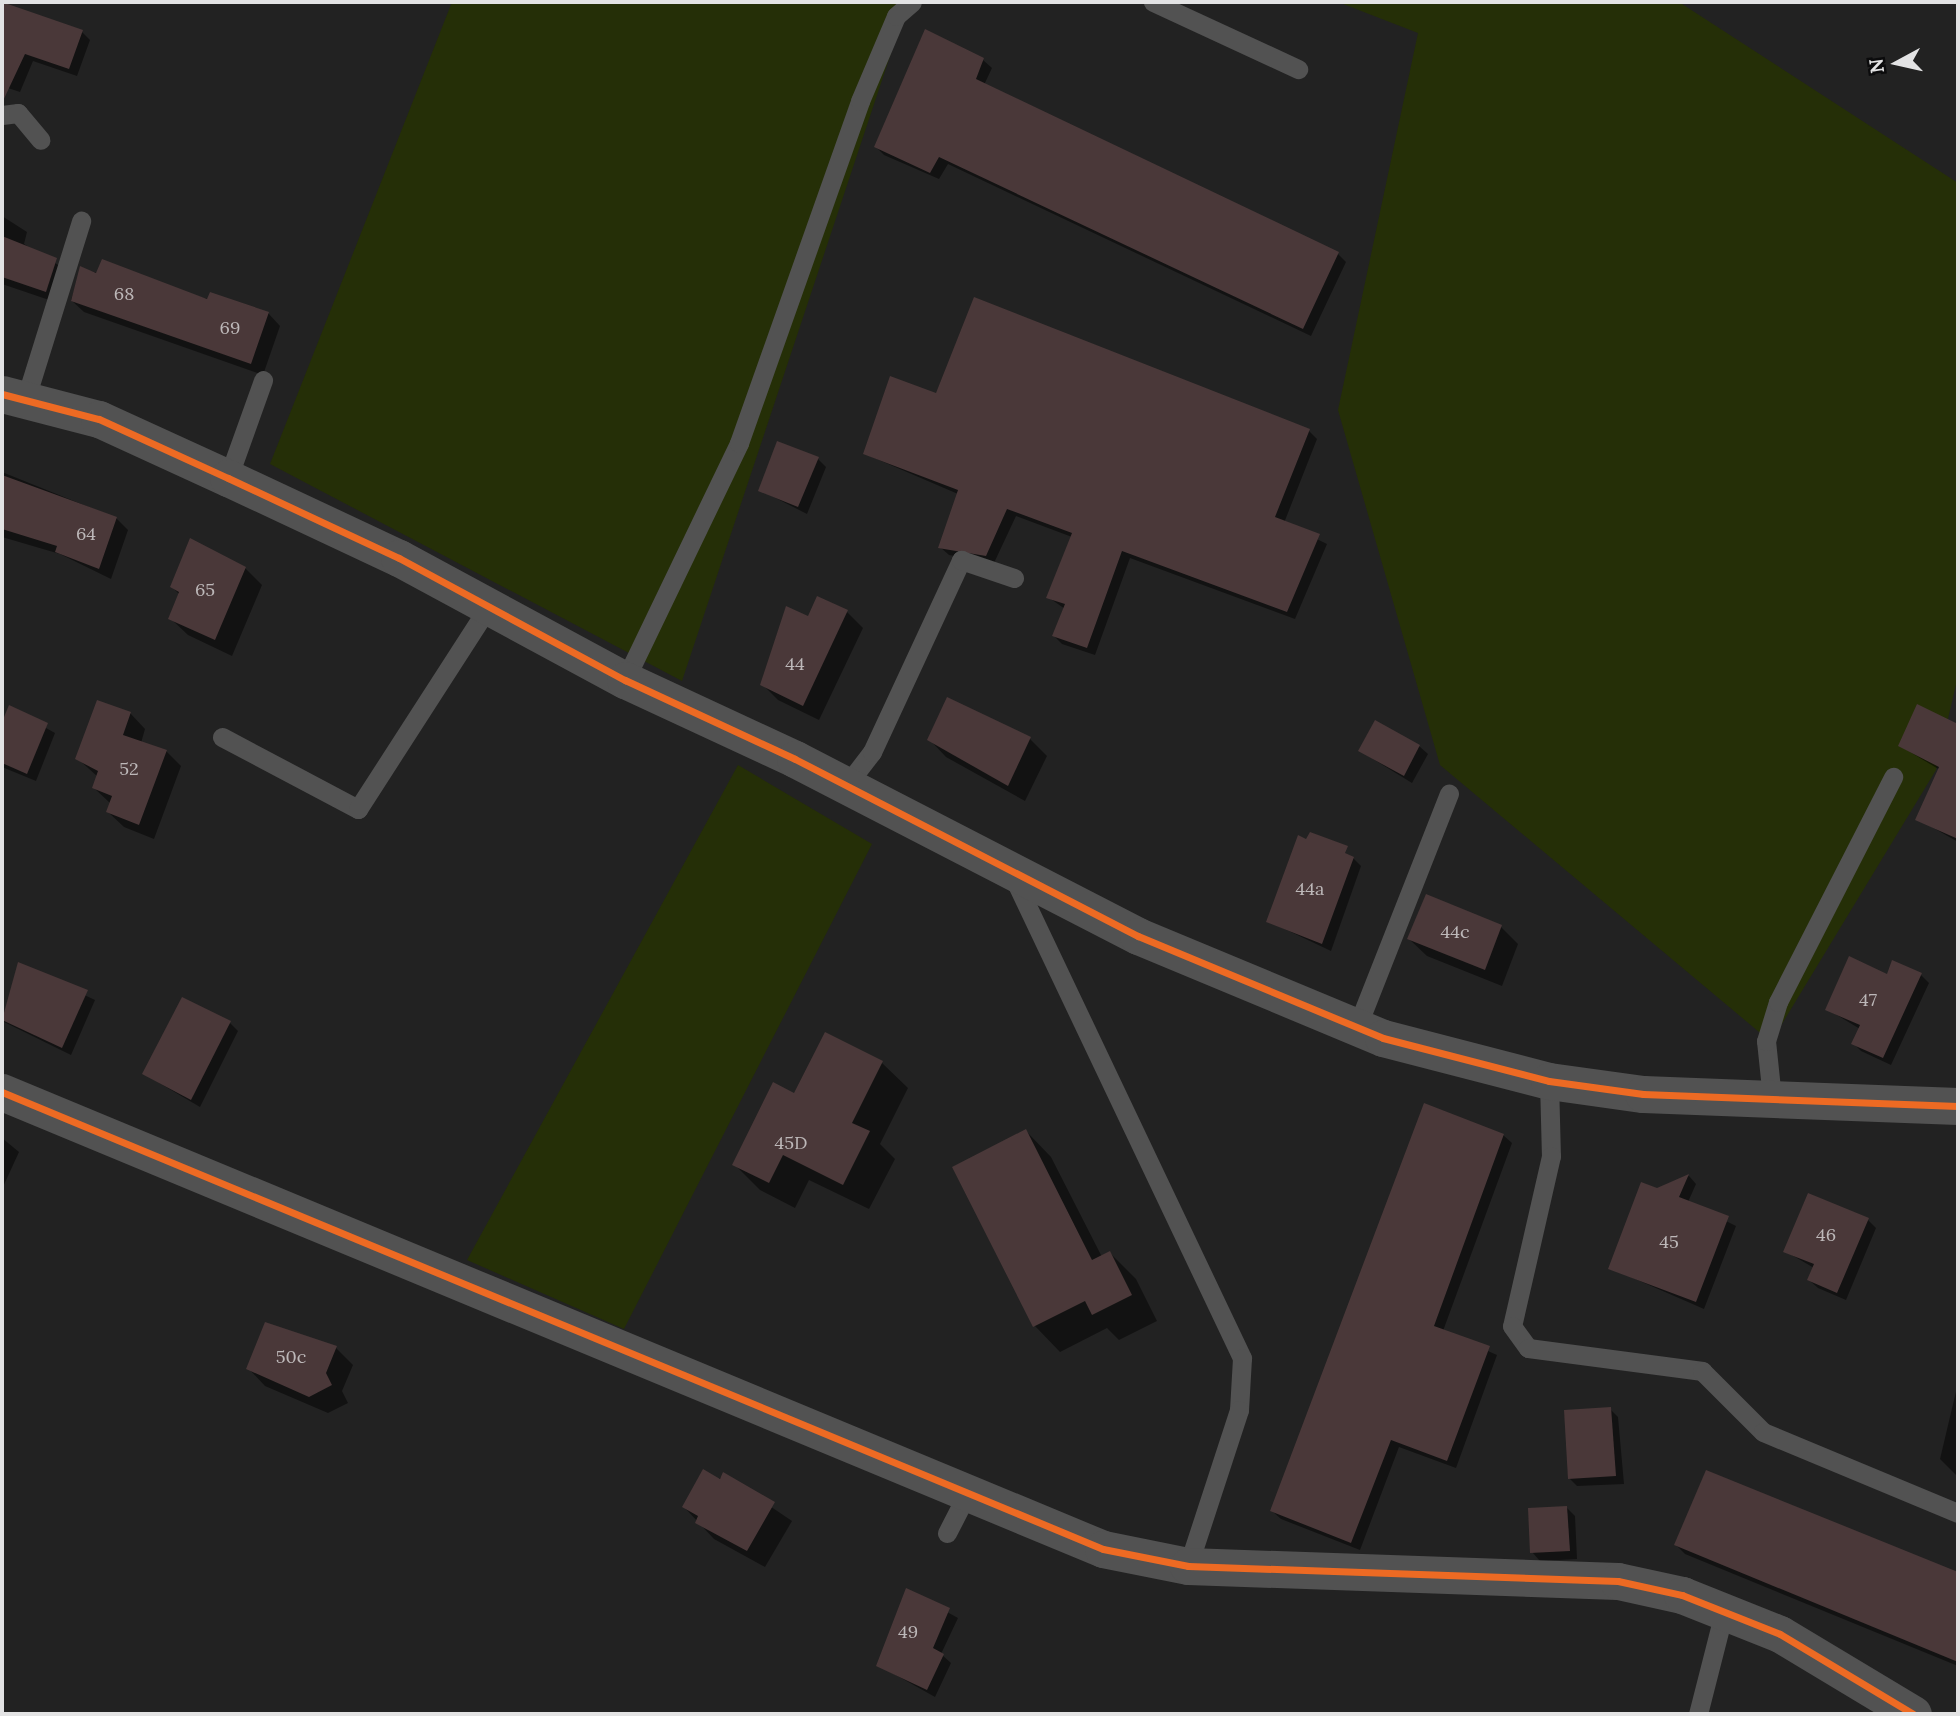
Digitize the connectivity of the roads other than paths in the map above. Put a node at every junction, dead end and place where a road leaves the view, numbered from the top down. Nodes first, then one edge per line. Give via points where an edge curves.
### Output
1 (912, 2) edge
2 (1153, 2) edge
3 (1298, 69) dead end
4 (2, 115) edge
5 (41, 140) dead end
6 (81, 221) dead end
7 (263, 380) dead end
8 (14, 397) edge
9 (228, 478) junction
10 (1014, 578) dead end
11 (489, 606) junction
12 (625, 680) junction
13 (222, 737) dead end
14 (1893, 777) dead end
15 (845, 787) junction
16 (1448, 793) dead end
17 (1011, 873) junction
18 (1357, 1027) junction
19 (1549, 1081) junction
20 (2, 1092) edge
21 (1772, 1098) junction
22 (1958, 1106) edge
23 (969, 1490) junction
24 (1958, 1513) edge
25 (947, 1533) dead end
26 (1188, 1566) junction
27 (1724, 1612) junction
28 (1698, 1714) edge
29 (1913, 1714) edge

1 - 12 lane via 896,16 860,101 739,443
2 - 3 lane
4 - 5 lane via 18,113
6 - 8 lane
7 - 9 lane
8 - 9 street via 99,419
9 - 11 street
10 - 15 lane via 961,560 872,752
11 - 12 street
11 - 13 lane via 358,809
12 - 15 street
14 - 21 lane via 1778,1002 1766,1041
15 - 17 street
16 - 18 lane
17 - 18 street via 1138,936
17 - 26 lane via 1242,1359 1239,1410
18 - 19 street
19 - 21 street via 1643,1094
19 - 24 lane via 1551,1156 1512,1326 1528,1348 1702,1371 1763,1432
20 - 23 street via 701,1386
21 - 22 street
23 - 25 lane
23 - 26 street via 1103,1549
26 - 27 street via 1618,1581
27 - 28 lane
27 - 29 street via 1780,1634

